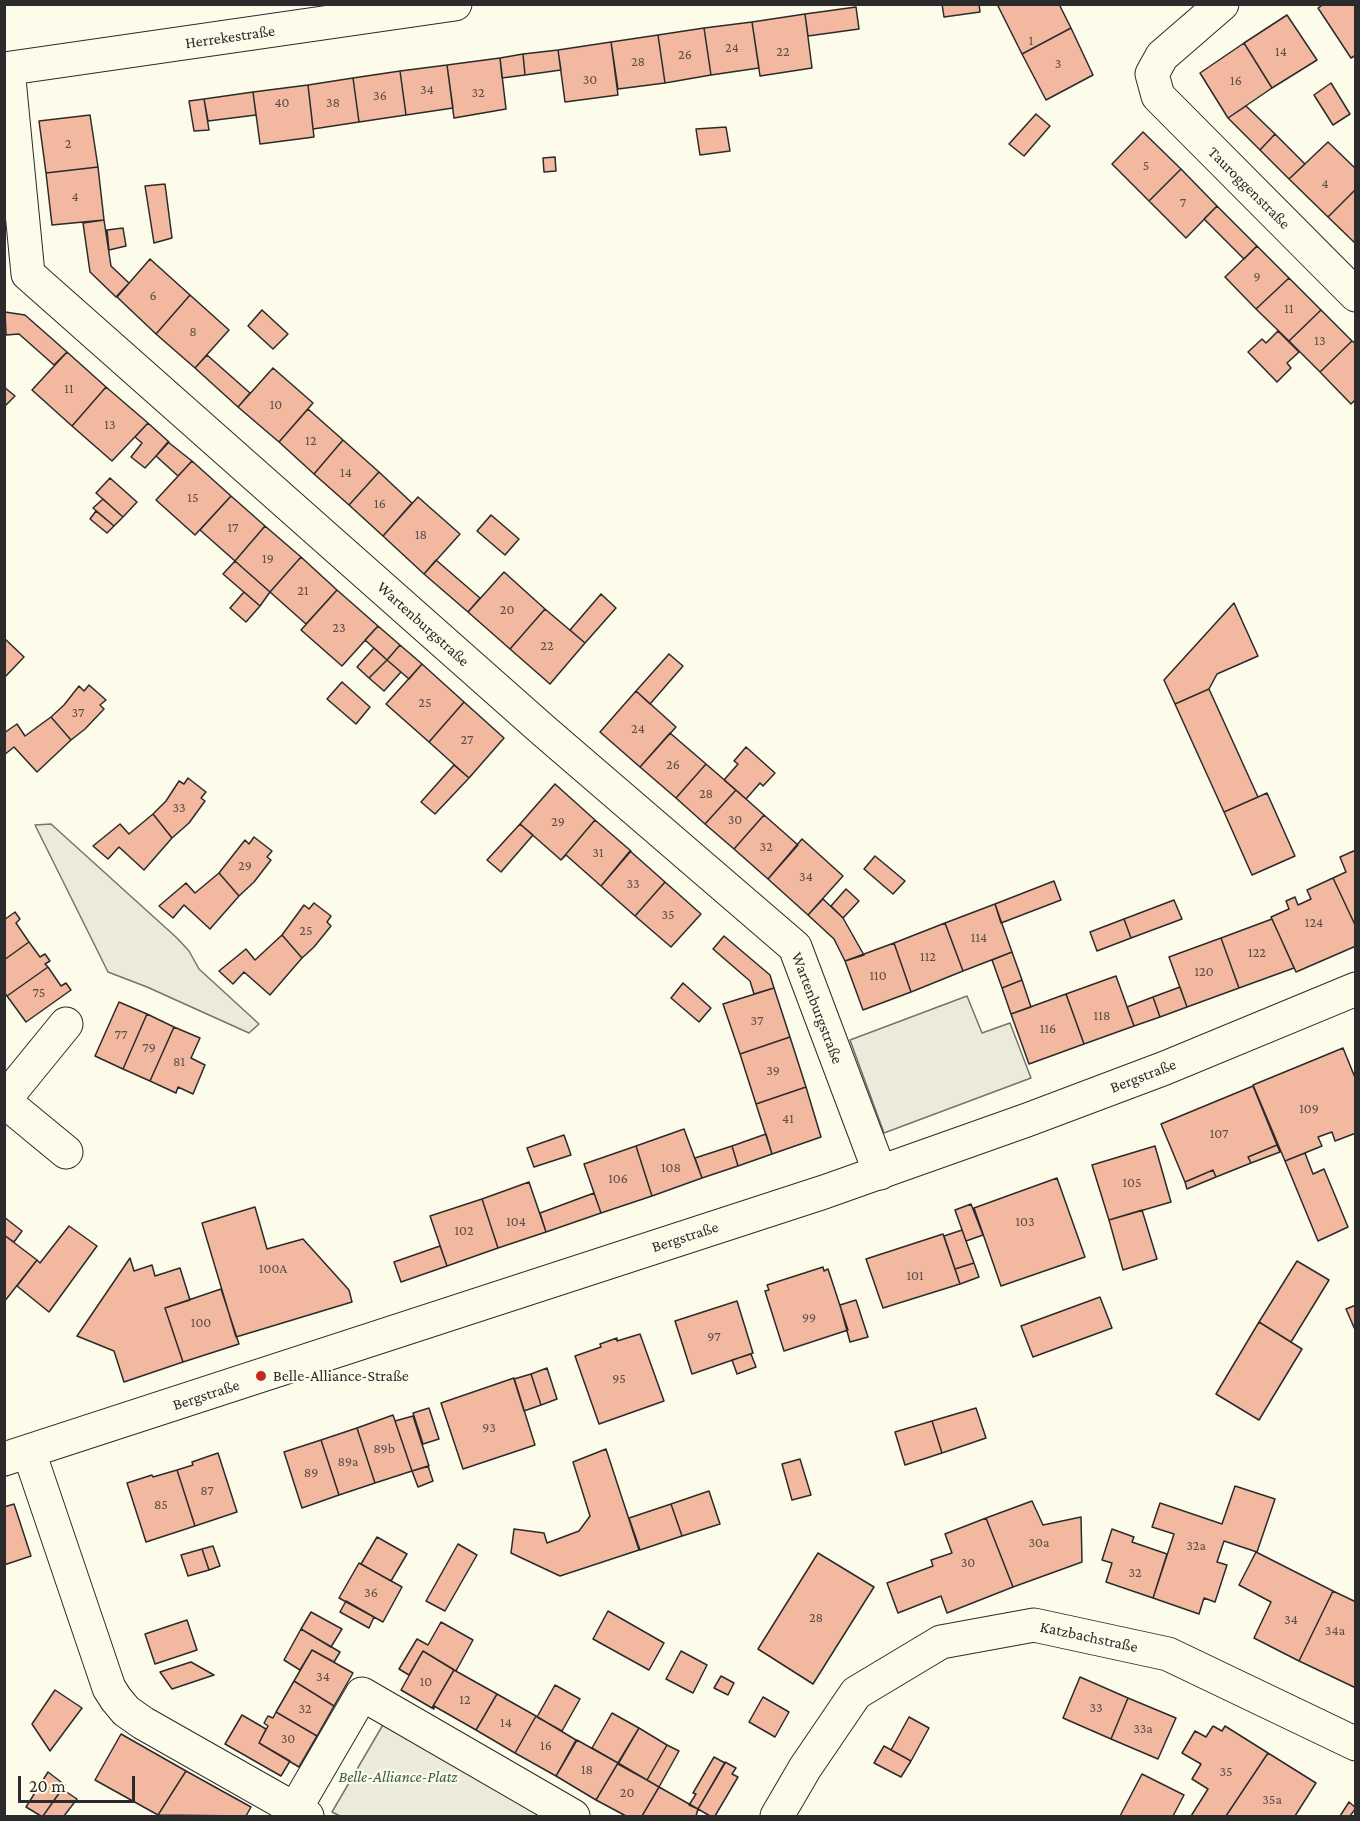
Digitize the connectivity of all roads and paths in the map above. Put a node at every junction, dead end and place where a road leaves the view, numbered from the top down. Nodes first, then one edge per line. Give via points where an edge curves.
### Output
1 (455, 4) edge
2 (1222, 4) edge
3 (6, 69) edge
4 (1356, 295) edge
5 (1356, 989) edge
6 (66, 1024) dead end
7 (4, 1101) edge
8 (66, 1152) dead end
9 (880, 1173) junction
10 (17, 1456) edge
11 (1356, 1744) edge
12 (297, 1814) edge
13 (573, 1816) edge
14 (777, 1816) edge

1 - 3 street, Herrekestraße
2 - 4 street, Tauroggenstraße via 1162,56 1152,74 1158,96
3 - 9 street, Wartenburgstraße via 28,274 544,731 795,947
5 - 9 street, Bergstraße via 1165,1068
6 - 7 street
7 - 8 street
9 - 10 street, Bergstraße
10 - 12 street via 116,1699 143,1723
11 - 14 street, Katzbachstraße via 1168,1654 1034,1625 941,1642 856,1693
12 - 13 street via 362,1694

